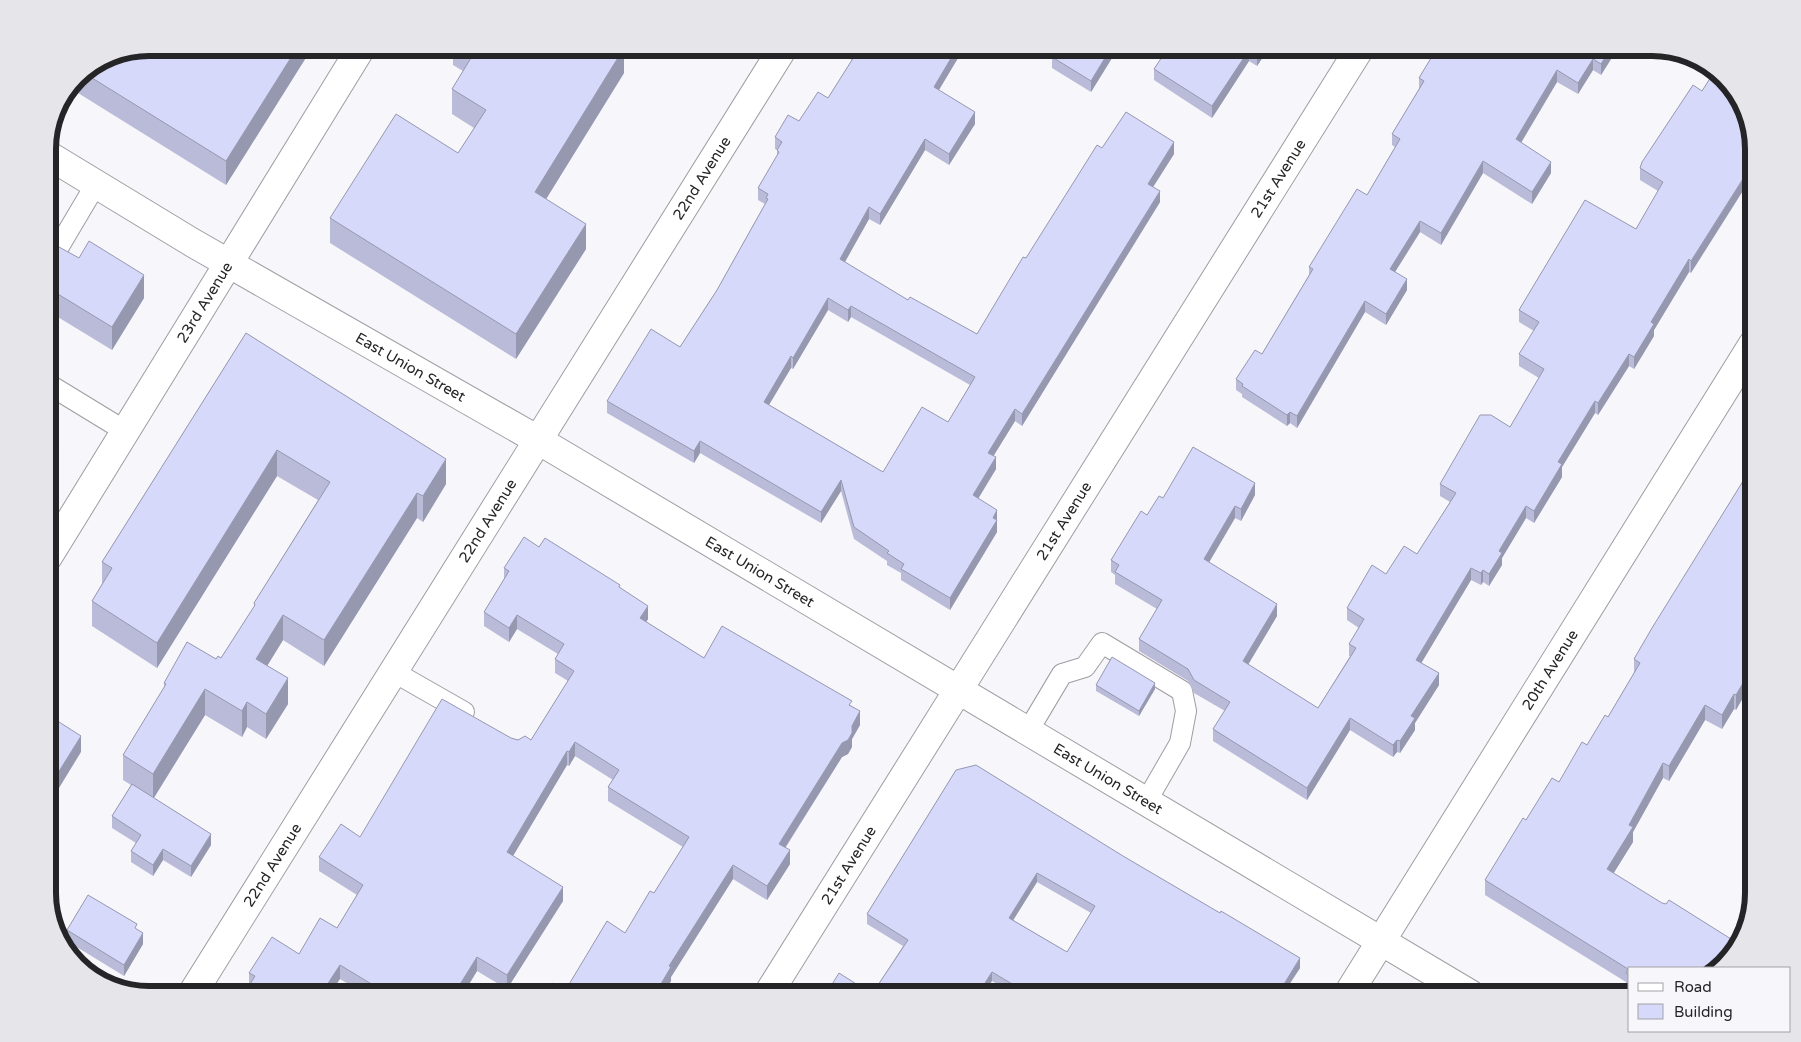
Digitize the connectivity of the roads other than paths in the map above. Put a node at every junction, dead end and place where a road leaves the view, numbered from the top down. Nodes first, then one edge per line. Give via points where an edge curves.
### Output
1 (356, 56) edge
2 (778, 56) edge
3 (1355, 56) edge
4 (56, 160) edge
5 (96, 184) junction
6 (56, 252) edge
7 (229, 263) junction
8 (1745, 357) edge
9 (56, 389) edge
10 (125, 431) junction
11 (538, 440) junction
12 (56, 544) edge
13 (394, 672) junction
14 (959, 690) junction
15 (477, 719) edge
16 (1028, 731) junction
17 (1146, 802) junction
18 (1381, 943) junction
19 (197, 986) edge
20 (773, 986) edge
21 (1353, 986) edge
22 (1456, 986) edge

1 - 7 street, 23rd Avenue
2 - 11 street, 22nd Avenue
3 - 14 street, 21st Avenue
4 - 5 street, East Union Street
5 - 6 lane
5 - 7 street, East Union Street
7 - 10 street, 23rd Avenue
7 - 11 street, East Union Street
8 - 18 street, 20th Avenue
9 - 10 lane
10 - 12 street, 23rd Avenue
11 - 13 street, 22nd Avenue
11 - 14 street, East Union Street
13 - 15 lane
13 - 19 street, 22nd Avenue
14 - 16 street, East Union Street
14 - 20 street, 21st Avenue
16 - 17 street, East Union Street
16 - 17 lane via 1062,674 1085,667 1102,643 1118,652 1182,691 1186,712 1180,742
17 - 18 street, East Union Street
18 - 21 street, 20th Avenue
18 - 22 street, East Union Street

